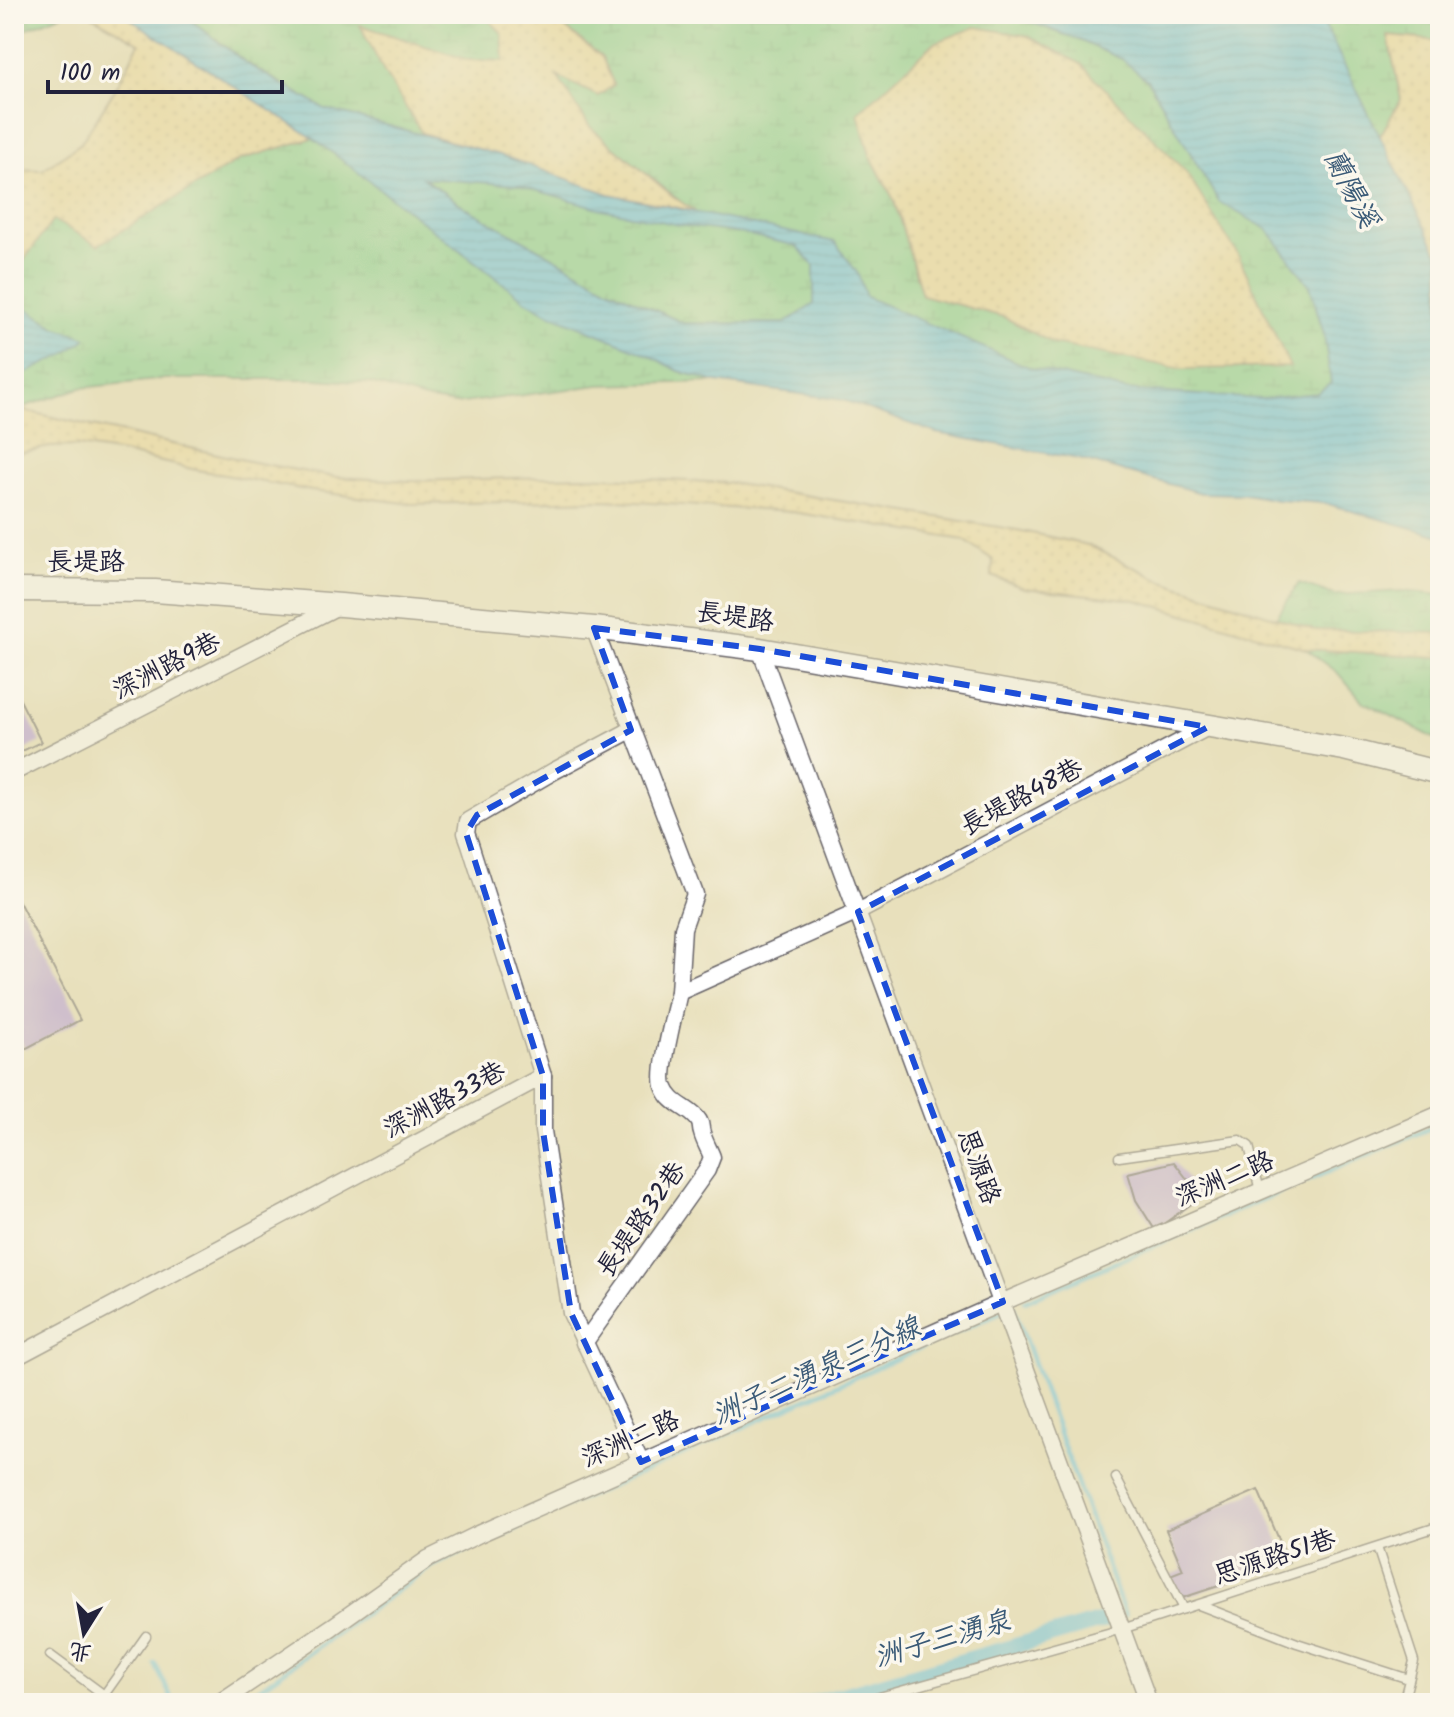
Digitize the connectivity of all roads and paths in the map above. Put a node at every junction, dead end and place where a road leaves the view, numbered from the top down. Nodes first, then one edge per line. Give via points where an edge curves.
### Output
1 (14, 590) edge
2 (341, 605) junction
3 (594, 628) junction
4 (760, 649) junction
5 (1208, 727) junction
6 (631, 730) junction
7 (14, 772) edge
8 (1440, 773) edge
9 (858, 912) junction
10 (679, 992) junction
11 (543, 1076) junction
12 (1440, 1114) edge
13 (1119, 1157) dead end
14 (1260, 1191) junction
15 (1003, 1302) junction
16 (584, 1343) junction
17 (14, 1358) edge
18 (641, 1462) junction
19 (1116, 1478) dead end
20 (1440, 1526) edge
21 (1377, 1547) junction
22 (1198, 1604) junction
23 (1184, 1609) junction
24 (1122, 1629) junction
25 (146, 1636) dead end
26 (50, 1655) dead end
27 (1409, 1679) junction
28 (104, 1695) junction
29 (115, 1703) edge
30 (219, 1703) edge
31 (858, 1703) edge
32 (1149, 1703) edge
33 (1403, 1703) edge

1 - 2 street, 長堤路 via 155,591
2 - 3 street, 長堤路
2 - 7 street, 深洲路9巷
3 - 4 street, 長堤路
3 - 6 street, 長堤路32巷
4 - 5 street, 長堤路
4 - 9 street, 思源路
5 - 8 street, 長堤路 via 1344,749
5 - 9 street, 長堤路48巷
6 - 10 street, 長堤路32巷 via 695,894 683,928
6 - 11 street via 468,821 466,833
9 - 10 street
9 - 15 street, 思源路
10 - 16 street, 長堤路32巷 via 663,1083 679,1106 700,1122 712,1157
11 - 16 street, 深洲路33巷 via 543,1131 571,1313
11 - 17 street, 深洲路33巷
12 - 14 street, 深洲二路
13 - 14 lane via 1240,1140 1249,1146
14 - 15 street, 深洲二路
15 - 18 street, 深洲二路
15 - 24 street, 思源路
16 - 18 street, 深洲路33巷
18 - 30 street, 深洲二路 via 428,1559
19 - 23 lane
20 - 21 lane, 思源路51巷
21 - 22 lane, 思源路51巷
21 - 27 lane via 1414,1661
22 - 23 lane, 思源路51巷
22 - 27 lane
23 - 24 lane, 思源路51巷
24 - 31 lane, 思源路51巷
24 - 32 street, 思源路
25 - 28 lane
26 - 28 lane
27 - 33 lane
28 - 29 lane

